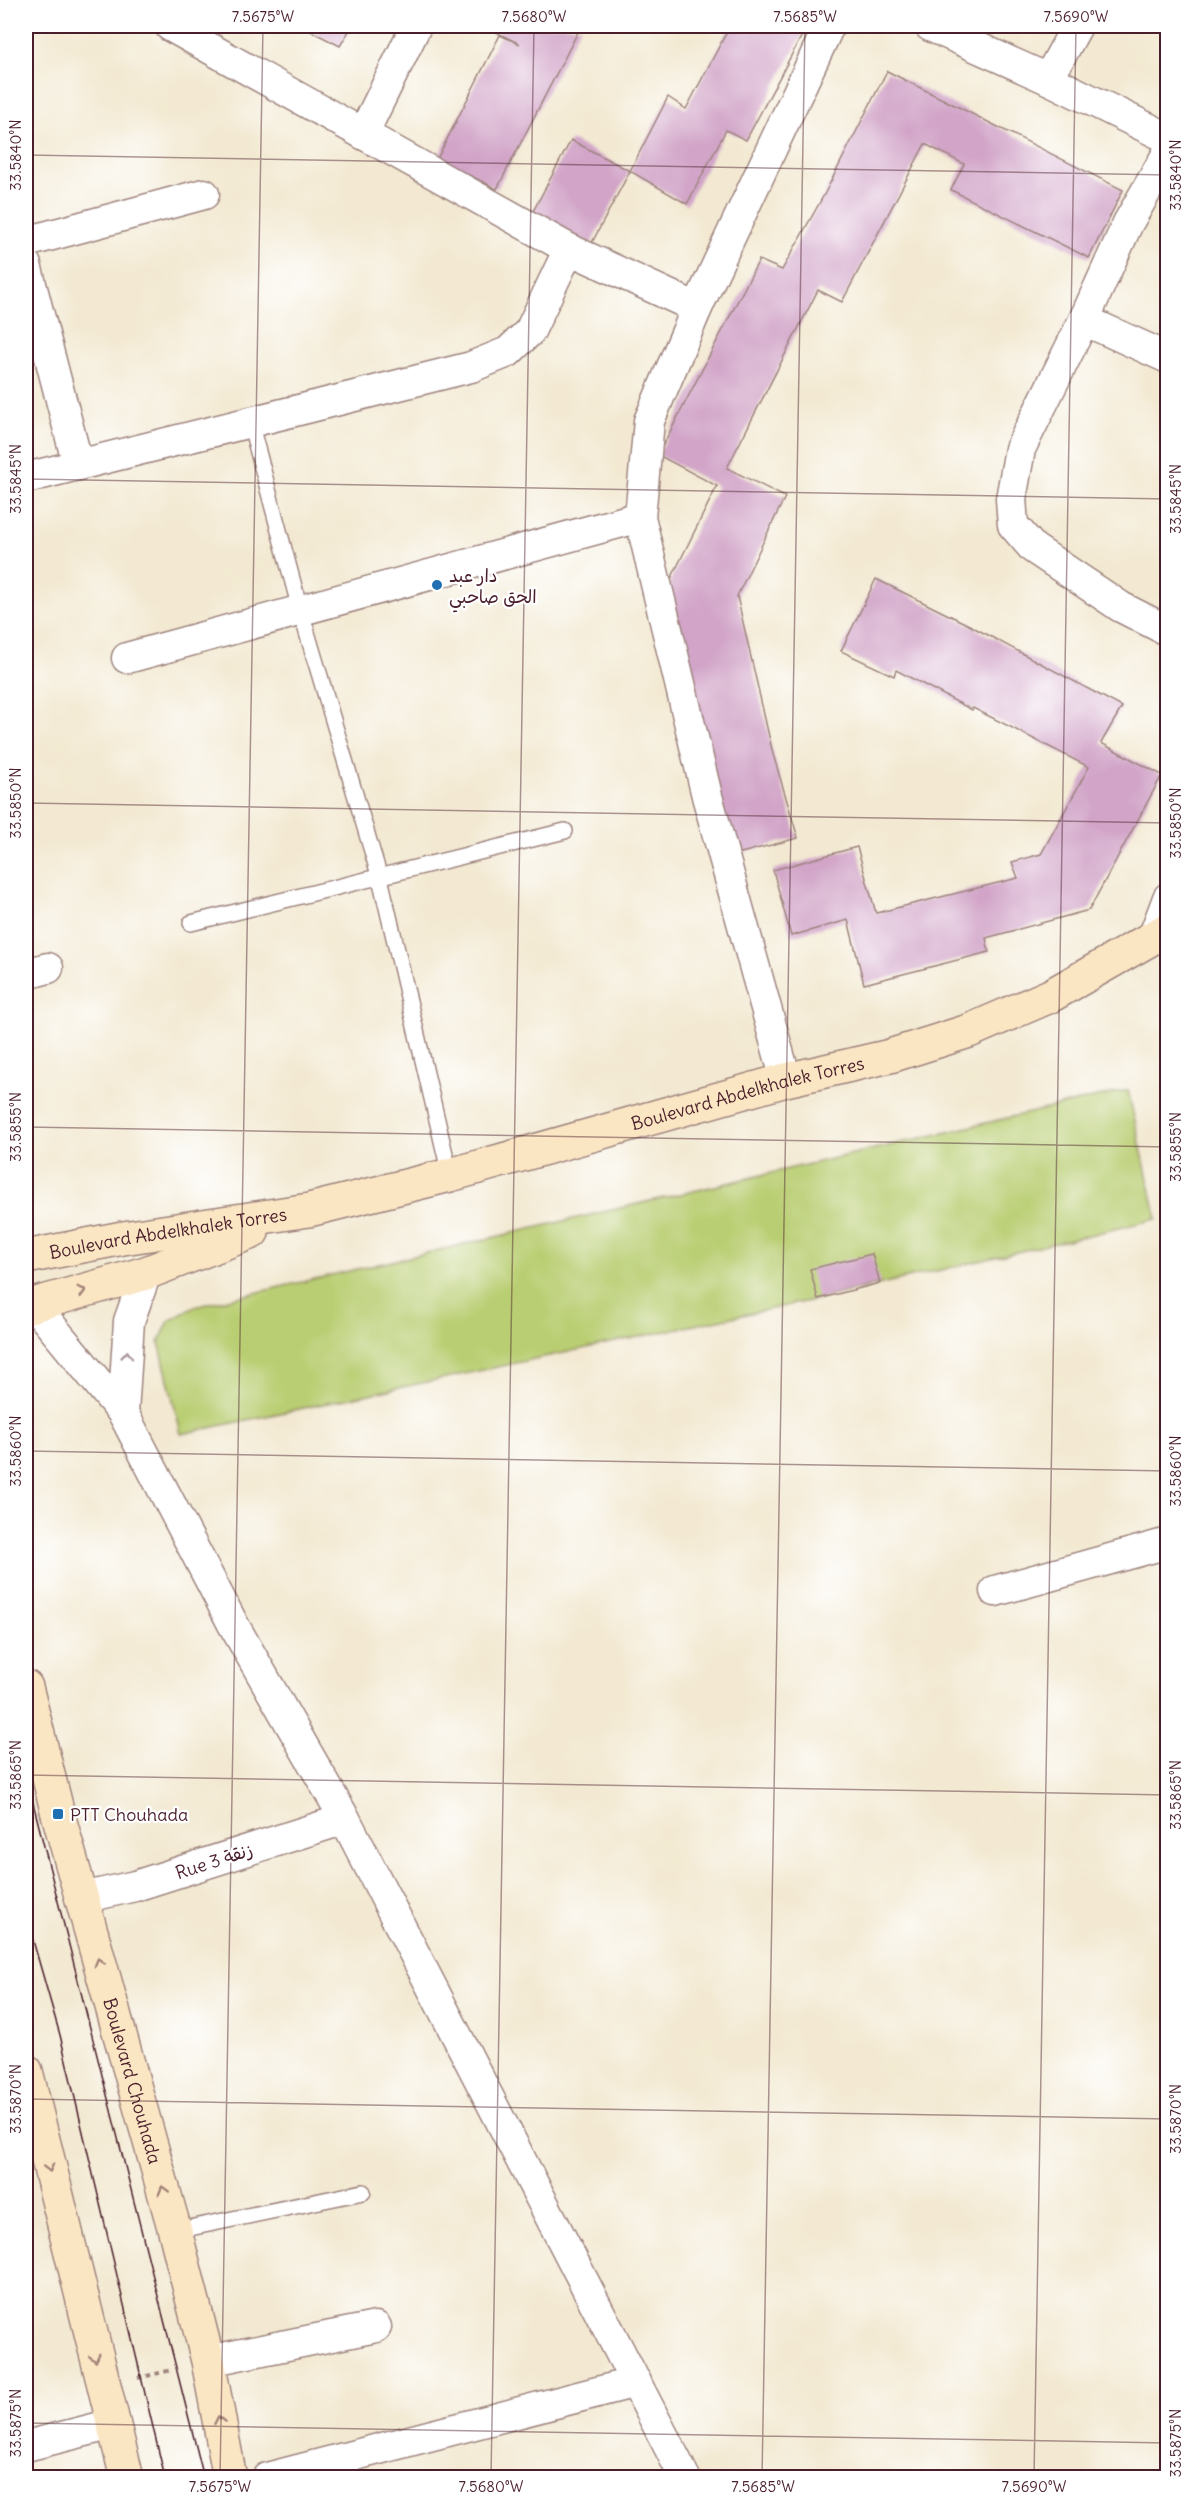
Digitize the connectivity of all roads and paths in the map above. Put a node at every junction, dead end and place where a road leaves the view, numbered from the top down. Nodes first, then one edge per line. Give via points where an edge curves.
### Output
1 (170, 26) edge
2 (416, 26) edge
3 (829, 26) edge
4 (930, 26) edge
5 (1077, 26) edge
6 (1048, 79) junction
7 (363, 134) junction
8 (1167, 138) edge
9 (1167, 153) edge
10 (204, 194) dead end
11 (26, 242) edge
12 (569, 249) junction
13 (26, 265) edge
14 (697, 308) junction
15 (1084, 320) junction
16 (1167, 358) edge
17 (250, 423) junction
18 (78, 465) junction
19 (26, 478) edge
20 (640, 517) junction
21 (300, 609) junction
22 (1167, 631) edge
23 (127, 658) dead end
24 (565, 831) dead end
25 (380, 878) junction
26 (1167, 898) edge
27 (191, 923) dead end
28 (1160, 934) edge
29 (786, 1080) junction
30 (450, 1175) junction
31 (309, 1210) junction
32 (26, 1257) edge
33 (146, 1273) junction
34 (30, 1306) edge
35 (123, 1413) junction
36 (1167, 1543) edge
37 (995, 1591) dead end
38 (26, 1687) edge
39 (345, 1819) junction
40 (82, 1898) junction
41 (26, 2071) edge
42 (363, 2192) dead end
43 (175, 2231) junction
44 (376, 2327) dead end
45 (208, 2361) junction
46 (636, 2382) junction
47 (102, 2386) junction
48 (113, 2424) junction
49 (26, 2446) edge
50 (127, 2478) edge
51 (230, 2478) edge
52 (267, 2478) edge
53 (685, 2478) edge

1 - 7 street
2 - 7 street
3 - 14 street
4 - 6 street
5 - 6 street
6 - 8 street
7 - 12 street
9 - 15 street via 1128,223
10 - 11 street
12 - 14 street
12 - 17 street via 530,331 508,352 471,367
13 - 18 street
14 - 20 street via 649,421
15 - 16 street
15 - 22 street via 1020,449 1011,499 1013,525 1033,548 1121,608
17 - 18 street
17 - 21 lane
18 - 19 street
20 - 21 street
20 - 29 street via 707,796
21 - 23 street
21 - 25 lane
24 - 25 lane
25 - 27 lane
25 - 30 lane
26 - 28 street
28 - 29 street, Boulevard Abdelkhalek Torres via 1050,996 969,1030 890,1056
29 - 30 street, Boulevard Abdelkhalek Torres
30 - 31 street, Boulevard Abdelkhalek Torres
31 - 32 street, Boulevard Abdelkhalek Torres
31 - 33 street, Boulevard Abdelkhalek Torres
34 -> 33 street, Boulevard Abdelkhalek Torres
35 -> 33 street via 129,1321
34 - 35 street
35 - 39 street via 233,1624
36 - 37 street
38 - 40 street, Boulevard Chouhada
39 - 40 street, Rue 3 زنقة via 135,1886
39 - 46 street
43 -> 40 street, Boulevard Chouhada
41 -> 47 street
42 - 43 lane
43 - 45 street, Boulevard Chouhada
44 - 45 street
45 - 47 path
51 -> 45 street, Boulevard Chouhada
46 - 52 street
46 - 53 street
47 - 48 street
48 - 49 street
48 - 50 street

